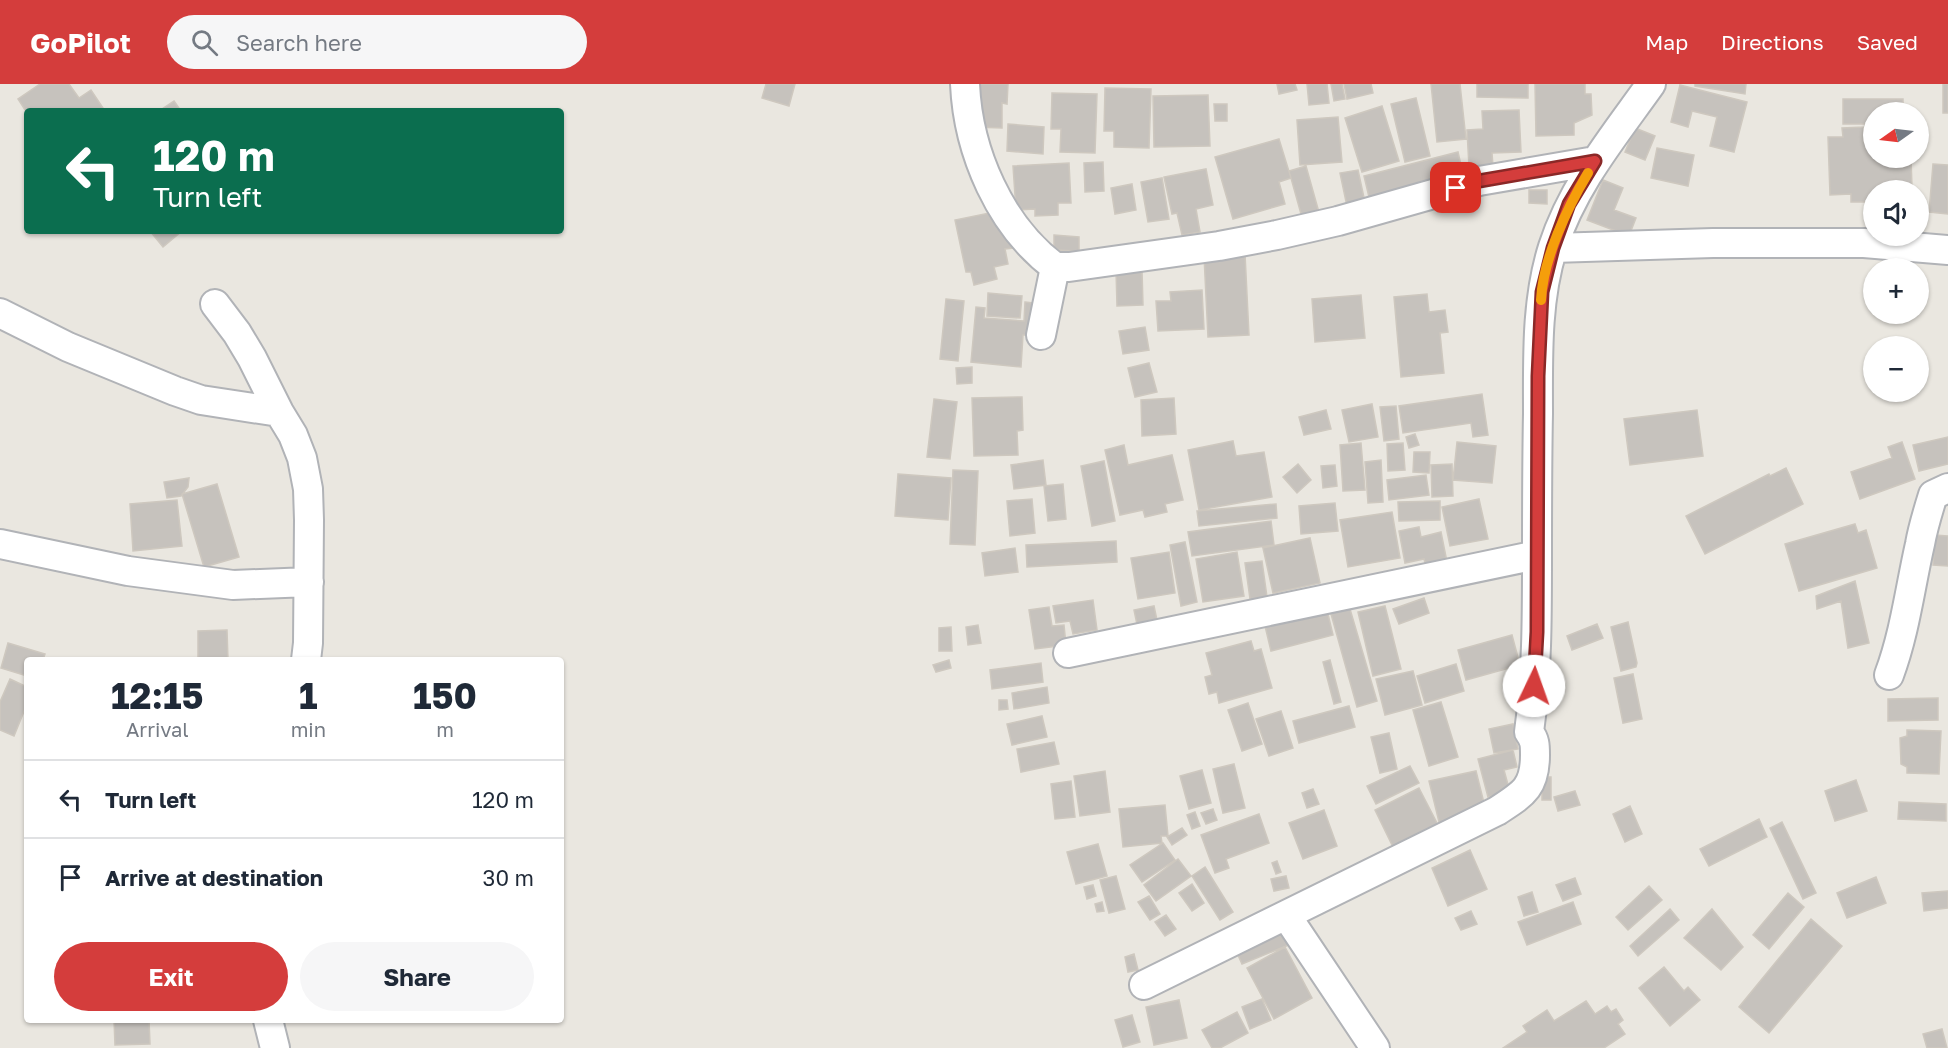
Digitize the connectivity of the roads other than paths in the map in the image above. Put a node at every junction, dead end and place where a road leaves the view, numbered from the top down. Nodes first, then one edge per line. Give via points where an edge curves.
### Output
1 (964, 84) edge
2 (1651, 84) edge
3 (1595, 161) junction
4 (1553, 248) junction
5 (1948, 250) edge
6 (1055, 267) junction
7 (215, 304) dead end
8 (0, 314) edge
9 (1041, 335) dead end
10 (279, 412) junction
11 (1948, 488) edge
12 (0, 544) edge
13 (1537, 555) junction
14 (309, 582) junction
15 (1068, 653) dead end
16 (306, 657) edge
17 (1889, 675) dead end
18 (1286, 915) junction
19 (1144, 985) dead end
20 (269, 1023) edge
21 (275, 1048) edge
22 (1375, 1048) edge

1 - 6 street via 971,137 992,189 1027,241
2 - 3 street
3 - 4 street via 1569,204
3 - 6 street via 1479,181 1338,221 1243,242
4 - 5 street via 1864,243
4 - 13 street via 1542,292
6 - 9 street
7 - 10 street via 252,358
8 - 10 street via 68,347 193,397
10 - 14 street via 303,458
11 - 17 street via 1933,495 1899,647
12 - 14 street via 128,571 233,585
13 - 15 street
13 - 18 street via 1537,632 1529,732 1535,740 1535,760 1531,783 1497,811
14 - 16 street
18 - 19 street
18 - 22 street
20 - 21 street

